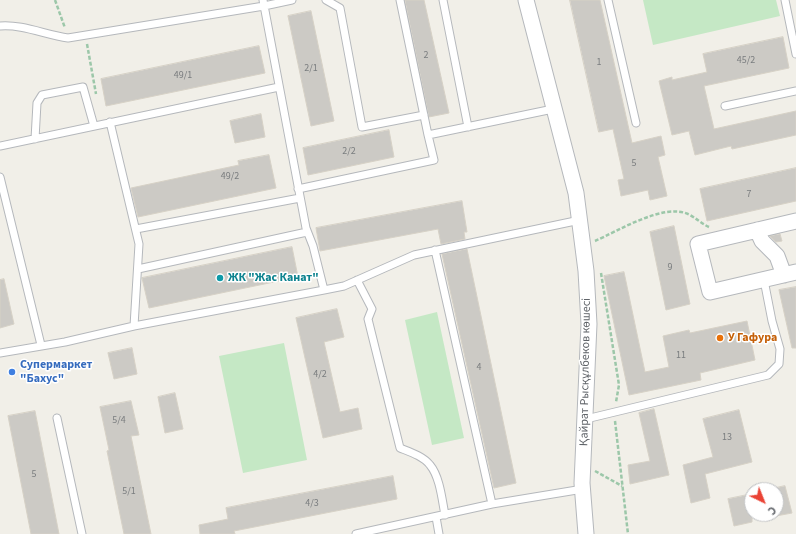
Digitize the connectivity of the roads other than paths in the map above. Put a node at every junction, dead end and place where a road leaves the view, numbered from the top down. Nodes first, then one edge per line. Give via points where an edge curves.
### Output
1 (292, 0) edge
2 (326, 0) edge
3 (400, 0) edge
4 (443, 0) edge
5 (526, 0) edge
6 (608, 0) edge
7 (785, 0) edge
8 (263, 3) edge
9 (0, 26) edge
10 (796, 54) edge
11 (279, 87) junction
12 (796, 90) edge
13 (725, 106) dead end
14 (553, 109) junction
15 (424, 115) junction
16 (110, 122) junction
17 (636, 123) dead end
18 (94, 126) junction
19 (468, 127) junction
20 (428, 135) junction
21 (35, 139) junction
22 (0, 146) edge
23 (0, 177) edge
24 (298, 189) junction
25 (300, 198) junction
26 (580, 220) junction
27 (796, 221) edge
28 (136, 229) junction
29 (757, 230) junction
30 (307, 232) junction
31 (435, 250) junction
32 (138, 269) junction
33 (790, 274) edge
34 (357, 280) junction
35 (764, 280) junction
36 (324, 290) junction
37 (134, 326) junction
38 (41, 345) junction
39 (0, 353) edge
40 (57, 418) dead end
41 (586, 419) junction
42 (583, 489) junction
43 (492, 504) junction
44 (445, 515) junction
45 (436, 517) junction
46 (82, 534) edge
47 (356, 534) edge
48 (439, 534) edge
49 (586, 534) edge

1 - 8 lane
2 - 15 lane via 340,8 362,127
3 - 15 lane
4 - 19 lane
5 - 14 street, Қайрат Рысқұлбеков көшесі
6 - 17 lane
7 - 10 lane
8 - 9 lane via 68,38
8 - 11 lane
11 - 16 lane
11 - 24 lane
12 - 13 lane
14 - 19 lane
14 - 26 street, Қайрат Рысқұлбеков көшесі via 576,192
15 - 20 lane
16 - 18 lane
16 - 28 lane
18 - 21 lane
18 - 21 lane via 84,87 59,91 42,95 38,103
19 - 20 lane
20 - 24 lane via 434,160
21 - 22 lane
23 - 38 lane
24 - 25 lane
25 - 28 lane
25 - 30 lane
26 - 31 lane
26 - 41 street, Қайрат Рысқұлбеков көшесі via 592,244
27 - 29 street
28 - 32 lane via 140,244
29 - 33 street via 762,242 777,256
29 - 35 street via 698,244 710,292
30 - 32 lane
30 - 36 lane
31 - 34 lane via 414,255
31 - 43 lane
32 - 37 lane
33 - 35 street
34 - 36 lane
34 - 44 lane via 372,309 368,318 400,448 430,464 437,478
35 - 41 lane via 780,349 779,364 768,375
36 - 37 lane
37 - 38 lane
38 - 39 lane
40 - 46 lane
41 - 42 street, Қайрат Рысқұлбеков көшесі
42 - 43 lane
42 - 49 street, Қайрат Рысқұлбеков көшесі
43 - 44 lane
44 - 45 lane
45 - 47 lane
45 - 48 lane

